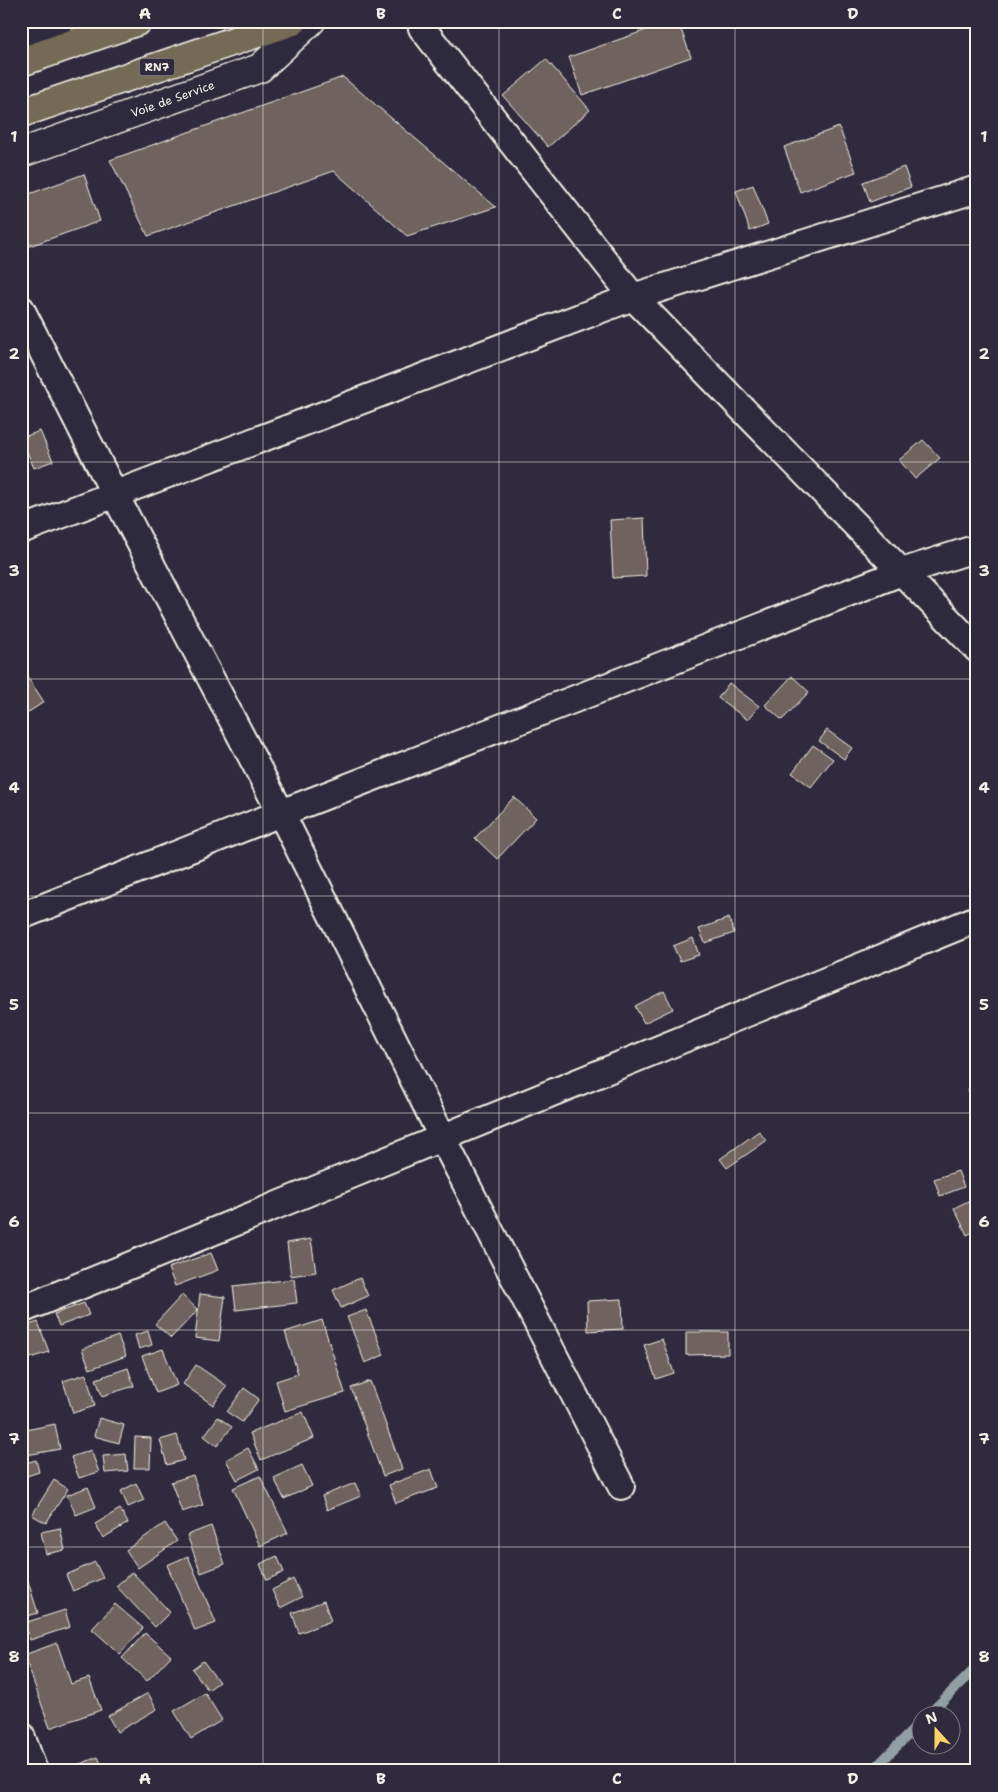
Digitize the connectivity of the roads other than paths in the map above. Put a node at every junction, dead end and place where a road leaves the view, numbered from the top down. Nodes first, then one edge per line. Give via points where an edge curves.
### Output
1 (60, 21) edge
2 (138, 21) edge
3 (293, 21) edge
4 (312, 21) edge
5 (420, 21) edge
6 (21, 34) edge
7 (21, 62) edge
8 (21, 113) edge
9 (21, 153) edge
10 (977, 189) edge
11 (633, 296) junction
12 (21, 309) edge
13 (115, 495) junction
14 (21, 530) edge
15 (977, 548) edge
16 (902, 572) junction
17 (977, 649) edge
18 (281, 813) junction
19 (21, 916) edge
20 (977, 919) edge
21 (442, 1137) junction
22 (21, 1310) edge
23 (621, 1486) dead end
24 (21, 1735) edge
25 (34, 1771) edge

1 - 6 main road
2 - 7 highway
3 - 8 highway, RN7
4 - 9 main road, Voie de Service via 260,68
5 - 11 street via 422,28
10 - 11 street
11 - 13 street
11 - 16 street
12 - 13 street
13 - 14 street
13 - 18 street
15 - 16 street
16 - 17 street
16 - 18 street
18 - 19 street
18 - 21 street
20 - 21 street
21 - 22 street
21 - 23 street
24 - 25 street

